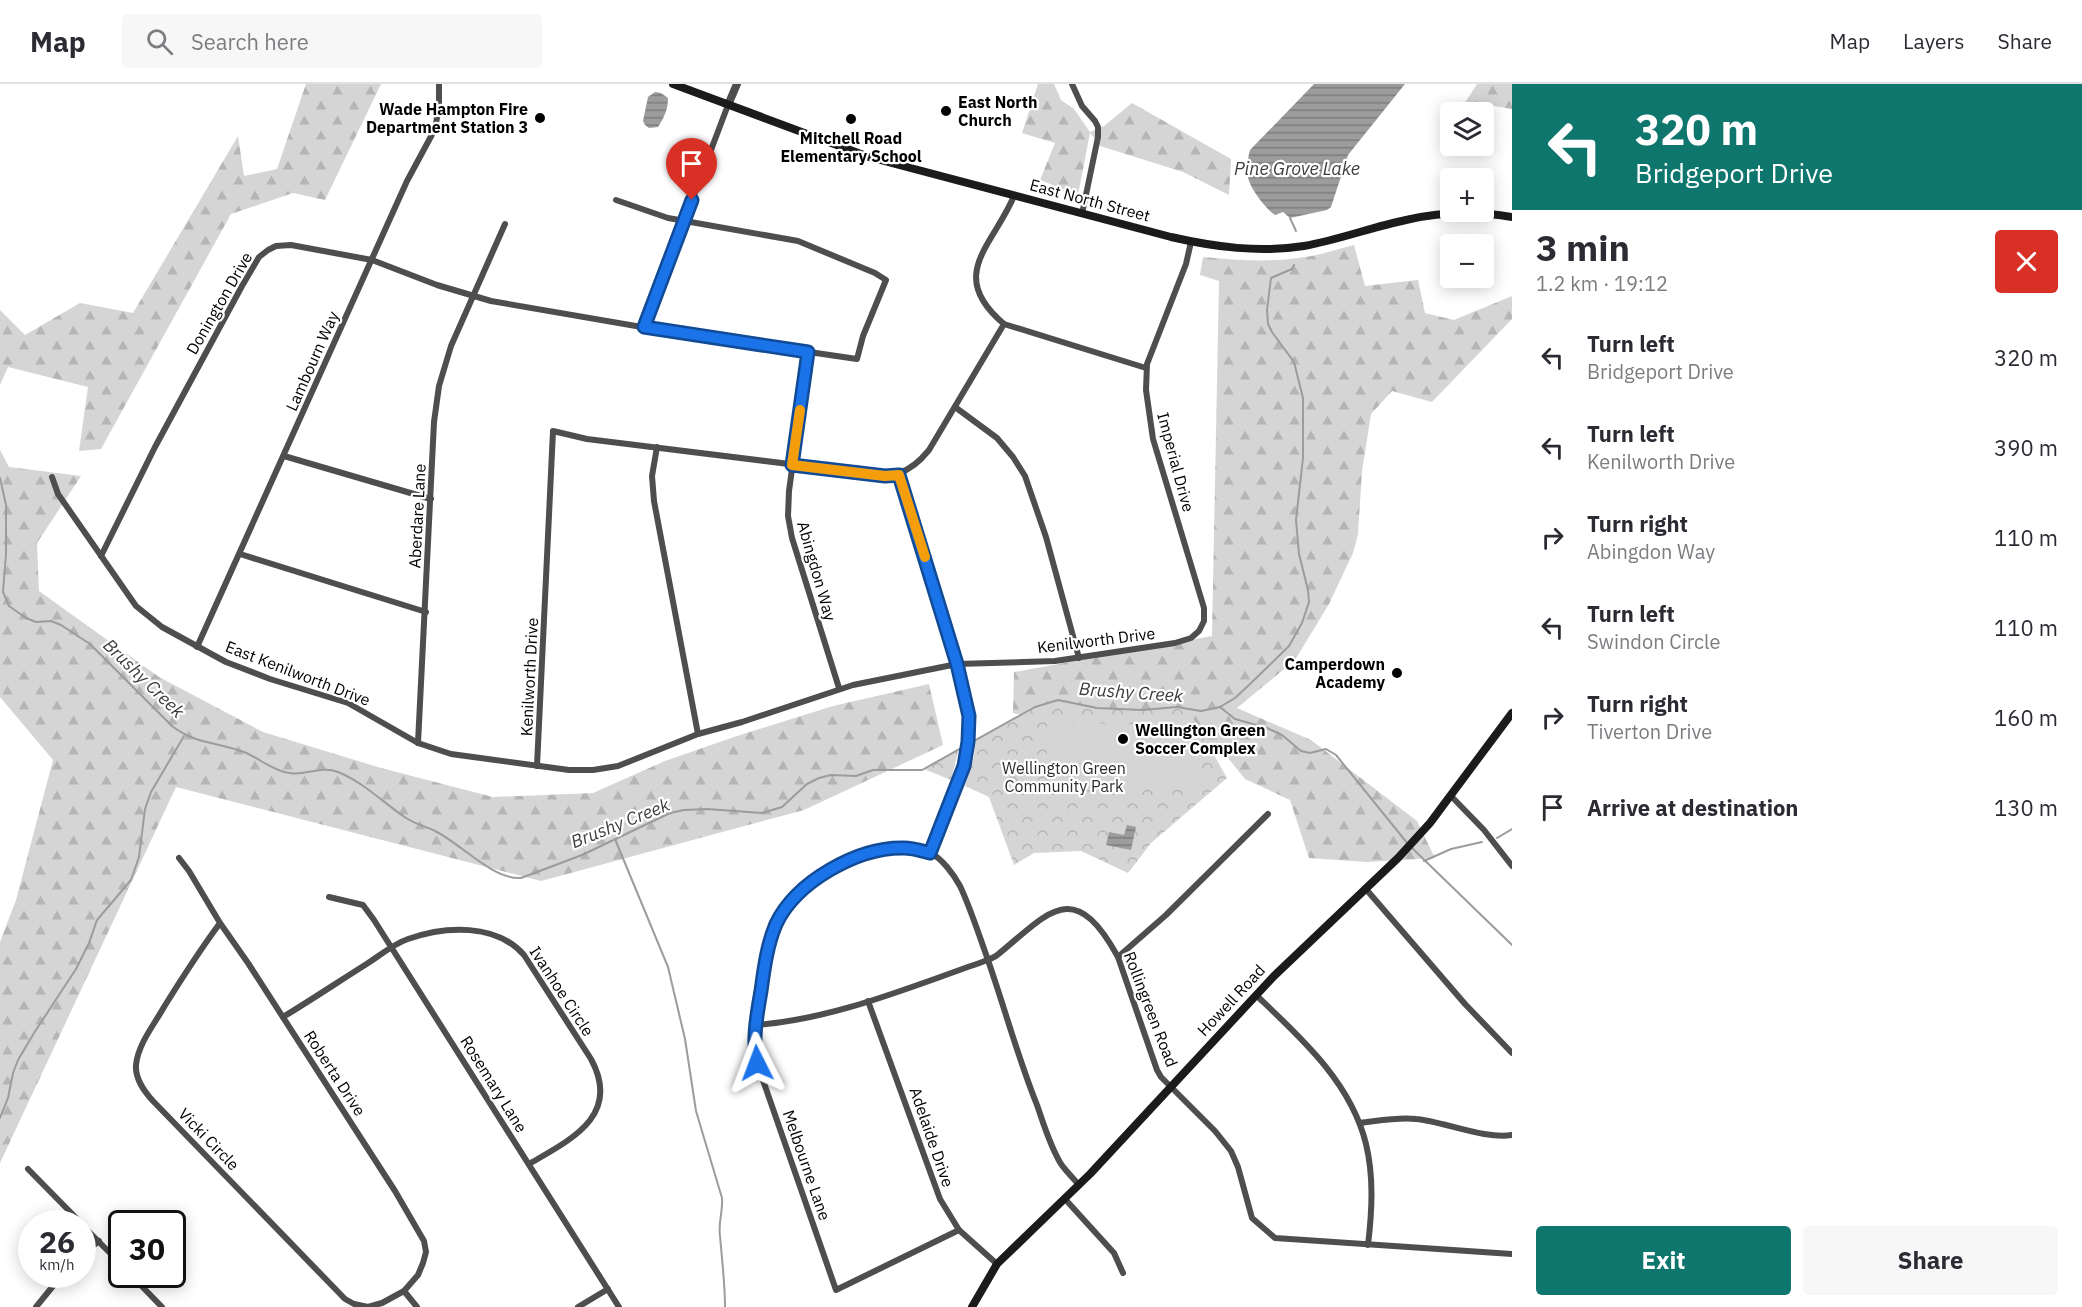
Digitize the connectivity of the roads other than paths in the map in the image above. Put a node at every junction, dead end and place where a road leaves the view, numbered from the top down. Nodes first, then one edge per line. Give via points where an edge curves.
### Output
1 (439, 84) edge
2 (674, 84) edge
3 (737, 84) edge
4 (1071, 84) edge
5 (728, 105) junction
6 (1014, 196) junction
7 (616, 200) dead end
8 (1082, 214) junction
9 (1512, 217) edge
10 (684, 221) junction
11 (505, 224) dead end
12 (1191, 242) junction
13 (372, 260) junction
14 (472, 297) junction
15 (1004, 324) junction
16 (644, 327) junction
17 (808, 352) junction
18 (1146, 368) junction
19 (955, 407) junction
20 (657, 447) junction
21 (284, 456) junction
22 (792, 465) junction
23 (899, 475) junction
24 (52, 477) dead end
25 (431, 499) junction
26 (240, 554) junction
27 (101, 556) junction
28 (426, 612) junction
29 (1204, 621) joint
30 (197, 647) junction
31 (1079, 658) junction
32 (957, 664) junction
33 (839, 688) junction
34 (1512, 713) edge
35 (698, 734) junction
36 (418, 743) junction
37 (537, 766) junction
38 (1451, 796) junction
39 (1268, 814) dead end
40 (930, 853) junction
41 (179, 858) dead end
42 (1512, 866) edge
43 (1365, 888) junction
44 (329, 897) dead end
45 (220, 923) junction
46 (392, 948) junction
47 (1118, 957) junction
48 (988, 960) junction
49 (1256, 995) junction
50 (868, 1001) junction
51 (284, 1017) junction
52 (756, 1026) junction
53 (1512, 1053) edge
54 (1170, 1087) junction
55 (1360, 1123) junction
56 (1512, 1135) edge
57 (529, 1164) junction
58 (28, 1169) dead end
59 (1079, 1185) junction
60 (1065, 1199) junction
61 (68, 1210) edge
62 (959, 1230) junction
63 (96, 1238) edge
64 (99, 1241) junction
65 (96, 1243) edge
66 (1368, 1245) junction
67 (108, 1250) edge
68 (1512, 1254) edge
69 (997, 1264) junction
70 (1123, 1273) dead end
71 (51, 1288) edge
72 (144, 1288) edge
73 (608, 1289) junction
74 (404, 1291) junction
75 (36, 1307) edge
76 (162, 1307) edge
77 (417, 1307) edge
78 (578, 1307) edge
79 (619, 1307) edge
80 (972, 1307) edge

1 - 13 street, Lambourn Way via 435,129
2 - 5 main road, East North Street
3 - 5 street
4 - 8 street via 1098,127
5 - 6 main road, East North Street via 869,157
5 - 10 street
6 - 8 main road, East North Street
6 - 15 street via 982,254 976,276 983,301
7 - 10 street
8 - 12 main road, East North Street
9 - 12 main road, East North Street via 1479,213 1438,215 1277,249 1219,248
10 - 16 street
10 - 17 street, Donington Drive via 798,241 886,280 857,359
11 - 14 street, Aberdare Lane
12 - 18 street, Imperial Drive
13 - 14 street, Donington Drive
13 - 21 street, Lambourn Way
13 - 27 street, Donington Drive via 286,245 272,248 259,258 160,438
14 - 16 street, Donington Drive
14 - 25 street, Aberdare Lane via 439,387
15 - 18 street
15 - 19 street
16 - 17 street, Donington Drive
17 - 22 street, Abingdon Way
18 - 29 street, Imperial Drive via 1153,439 1203,602
19 - 23 street via 925,455
19 - 31 street via 997,438 1025,476
20 - 22 street, Kenilworth Drive
20 - 35 street via 652,476 654,501
20 - 37 street, Kenilworth Drive via 578,438 553,431
21 - 25 street
21 - 26 street, Lambourn Way
22 - 23 street, Kenilworth Drive
22 - 33 street, Abingdon Way via 790,531
23 - 32 street
24 - 27 street, East Kenilworth Drive via 58,494
25 - 28 street, Aberdare Lane
26 - 28 street
26 - 30 street, Lambourn Way
27 - 30 street, East Kenilworth Drive via 142,612
28 - 36 street, Aberdare Lane
29 - 31 street, Kenilworth Drive via 1188,639
30 - 36 street, East Kenilworth Drive via 251,673 348,703
31 - 32 street, Kenilworth Drive
32 - 33 street, Kenilworth Drive
32 - 40 street via 969,731 960,777
33 - 35 street, Kenilworth Drive
34 - 38 main road, Howell Road
35 - 37 street, Kenilworth Drive via 609,768 569,770
36 - 37 street, East Kenilworth Drive via 451,754
38 - 42 street
38 - 43 main road, Howell Road via 1398,858
39 - 47 street
40 - 48 street via 960,885
40 - 52 street, Melbourne Lane via 903,848 874,852 823,874 800,892 782,913 772,934
41 - 45 street, Roberta Drive
43 - 49 main road, Howell Road
43 - 53 street
44 - 46 street, Rosemary Lane via 363,905
45 - 51 street, Roberta Drive
45 - 74 street, Vicki Circle via 188,967 140,1050 136,1068 142,1088 345,1299 368,1307
46 - 51 street, Ivanhoe Circle
46 - 57 street, Rosemary Lane
46 - 57 street, Ivanhoe Circle via 408,939 443,931 469,930 501,938 524,955 579,1040 597,1074 600,1090 596,1111 577,1135
47 - 48 street, Rollingreen Road via 1093,921 1080,912 1065,909 1042,917
47 - 54 street, Rollingreen Road via 1155,1066
48 - 50 street, Rollingreen Road
48 - 59 street via 1050,1138 1062,1164
49 - 54 main road, Howell Road
49 - 55 street via 1319,1058
50 - 52 street, Rollingreen Road via 808,1020
50 - 62 street, Adelaide Drive via 933,1185
51 - 74 street, Roberta Drive via 424,1241 423,1263
52 - 62 street, Melbourne Lane via 757,1063 836,1290
54 - 59 main road, Howell Road
54 - 66 street, Rollingreen Road via 1231,1151 1252,1218 1275,1238
55 - 56 street via 1416,1119
55 - 66 street via 1371,1174
57 - 73 street, Rosemary Lane
58 - 61 street
59 - 60 main road, Howell Road
60 - 69 main road, Howell Road
60 - 70 street via 1114,1253
62 - 69 street, Adelaide Drive
63 - 64 street
64 - 65 street
64 - 67 street
66 - 68 street, Rollingreen Road
69 - 80 main road, Howell Road
71 - 75 street
72 - 76 street
73 - 78 street
73 - 79 street, Rosemary Lane
74 - 77 street

